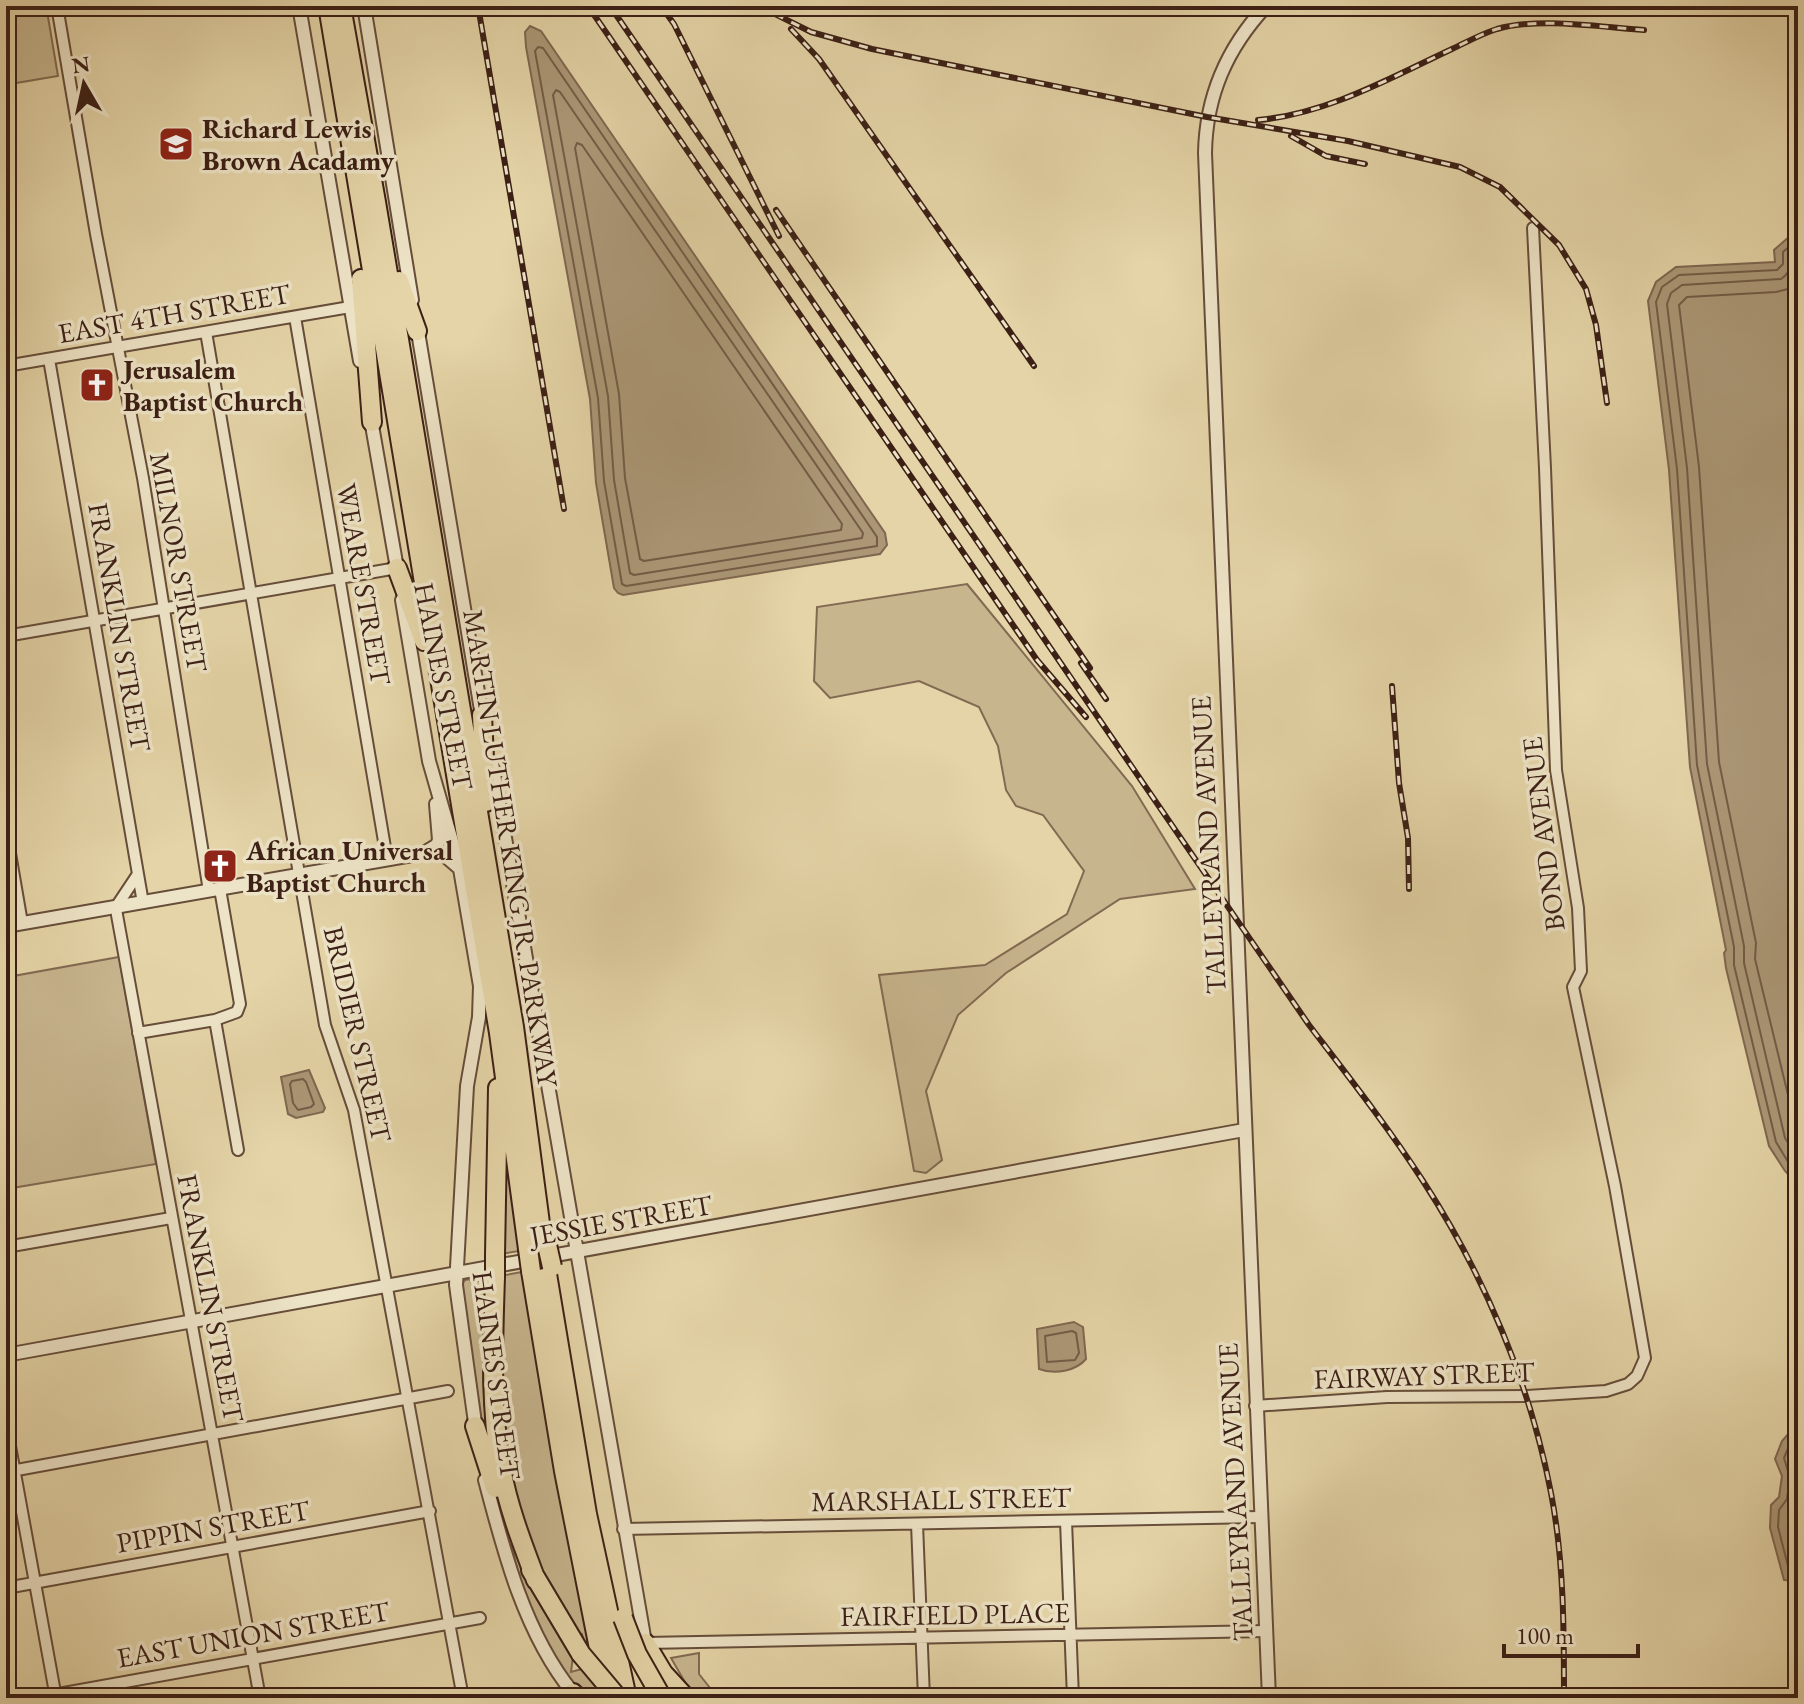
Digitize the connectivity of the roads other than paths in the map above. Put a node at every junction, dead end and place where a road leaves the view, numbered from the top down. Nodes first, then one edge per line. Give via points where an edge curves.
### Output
1 (57, 6) edge
2 (299, 6) edge
3 (318, 6) edge
4 (328, 6) edge
5 (341, 6) edge
6 (350, 6) edge
7 (364, 6) edge
8 (1266, 6) edge
9 (349, 48) junction
10 (347, 129) junction
11 (354, 176) junction
12 (376, 202) junction
13 (1533, 228) dead end
14 (350, 307) junction
15 (295, 317) junction
16 (417, 331) junction
17 (206, 332) junction
18 (116, 347) junction
19 (49, 359) junction
20 (6, 366) edge
21 (372, 422) junction
22 (397, 568) junction
23 (339, 579) junction
24 (250, 593) junction
25 (163, 609) junction
26 (95, 621) junction
27 (6, 636) edge
28 (482, 715) junction
29 (446, 717) junction
30 (429, 761) junction
31 (6, 830) edge
32 (424, 853) junction
33 (387, 859) junction
34 (460, 869) junction
35 (488, 873) junction
36 (138, 874) junction
37 (298, 874) junction
38 (214, 890) junction
39 (143, 903) junction
40 (116, 907) junction
41 (22, 923) junction
42 (6, 926) edge
43 (215, 1020) junction
44 (138, 1033) junction
45 (499, 1033) junction
46 (1244, 1130) junction
47 (238, 1150) dead end
48 (171, 1218) junction
49 (6, 1247) edge
50 (540, 1247) junction
51 (575, 1252) junction
52 (543, 1268) junction
53 (457, 1274) junction
54 (388, 1286) junction
55 (191, 1322) junction
56 (6, 1355) edge
57 (448, 1391) dead end
58 (1594, 1392) joint
59 (408, 1398) junction
60 (1255, 1406) junction
61 (6, 1424) edge
62 (475, 1426) junction
63 (212, 1433) junction
64 (10, 1471) edge
65 (430, 1511) junction
66 (1260, 1517) junction
67 (1066, 1521) junction
68 (917, 1524) junction
69 (623, 1529) junction
70 (232, 1547) junction
71 (536, 1580) junction
72 (36, 1583) junction
73 (6, 1588) edge
74 (480, 1618) dead end
75 (449, 1623) junction
76 (1266, 1631) junction
77 (1071, 1636) junction
78 (921, 1638) junction
79 (645, 1643) junction
80 (252, 1659) junction
81 (56, 1696) edge
82 (575, 1696) edge
83 (656, 1696) edge
84 (36, 1698) edge
85 (260, 1698) edge
86 (463, 1698) edge
87 (609, 1698) edge
88 (618, 1698) edge
89 (627, 1698) edge
90 (686, 1698) edge
91 (924, 1698) edge
92 (1073, 1698) edge
93 (1269, 1698) edge

1 - 18 street, MILNOR STREET
2 - 14 street, HAINES STREET
3 - 10 highway
4 - 10 highway, MARTIN LUTHER KING JR. PARKWAY
5 - 9 highway, MARTIN LUTHER KING JR. PARKWAY
6 - 9 highway
7 - 16 street, HAINES STREET
8 - 46 street, TALLEYRAND AVENUE via 1245,29 1219,78 1205,143
9 - 12 highway, MARTIN LUTHER KING JR. PARKWAY
10 - 11 highway, MARTIN LUTHER KING JR. PARKWAY
11 - 21 highway
11 - 29 highway, MARTIN LUTHER KING JR. PARKWAY
12 - 16 highway
12 - 35 highway, MARTIN LUTHER KING JR. PARKWAY
13 - 58 street, BOND AVENUE via 1556,770 1578,908 1581,971 1573,987 1645,1349 1642,1367 1628,1384
14 - 15 street, EAST 4TH STREET
14 - 21 street, HAINES STREET
15 - 17 street, EAST 4TH STREET
15 - 23 street, WEARE STREET
16 - 28 street, HAINES STREET
17 - 18 street, EAST 4TH STREET
17 - 24 street, BRIDIER STREET
18 - 19 street, EAST 4TH STREET
18 - 25 street, MILNOR STREET
19 - 20 street, EAST 4TH STREET
19 - 26 street, FRANKLIN STREET
21 - 22 street, HAINES STREET
22 - 23 street
22 - 29 highway
22 - 30 street, HAINES STREET
23 - 24 street
23 - 33 street, WEARE STREET
24 - 25 street
24 - 37 street, BRIDIER STREET
25 - 26 street
25 - 38 street, MILNOR STREET
26 - 27 street
26 - 36 street, FRANKLIN STREET
28 - 35 highway
28 - 51 street, HAINES STREET
29 - 45 highway, MARTIN LUTHER KING JR. PARKWAY
30 - 32 street via 440,834 437,845
30 - 34 street, HAINES STREET
31 - 41 street
32 - 33 street
32 - 34 street via 444,855
33 - 37 street
34 - 53 street, HAINES STREET via 480,999 467,1086
35 - 50 highway, MARTIN LUTHER KING JR. PARKWAY via 514,1027
36 - 39 street, FRANKLIN STREET
36 - 40 street
37 - 38 street
37 - 54 street, BRIDIER STREET via 325,1025 354,1110
38 - 39 street
38 - 43 street, MILNOR STREET via 240,1004 234,1014
39 - 40 street
40 - 41 street
40 - 44 street, FRANKLIN STREET
41 - 42 street
43 - 44 street
43 - 47 street
44 - 48 street, FRANKLIN STREET
45 - 50 highway, MARTIN LUTHER KING JR. PARKWAY
45 - 71 highway, bridge via 492,1374 501,1467
46 - 51 street, JESSIE STREET
46 - 60 street, TALLEYRAND AVENUE
48 - 49 street
48 - 55 street, FRANKLIN STREET
50 - 52 highway, MARTIN LUTHER KING JR. PARKWAY, bridge
51 - 53 street, JESSIE STREET
51 - 69 street, HAINES STREET
52 - 83 highway, bridge via 612,1581
52 - 87 highway, MARTIN LUTHER KING JR. PARKWAY via 562,1461
52 - 89 highway, MARTIN LUTHER KING JR. PARKWAY
53 - 54 street, JESSIE STREET
53 - 62 street, HAINES STREET
54 - 55 street, JESSIE STREET
54 - 59 street, BRIDIER STREET
55 - 56 street, JESSIE STREET
55 - 63 street, FRANKLIN STREET
57 - 59 street
58 - 60 street, FAIRWAY STREET
59 - 63 street
59 - 65 street, BRIDIER STREET
60 - 66 street, TALLEYRAND AVENUE
61 - 64 street
62 - 71 highway via 498,1497
62 - 82 street, HAINES STREET via 488,1492 529,1620
63 - 64 street
63 - 70 street, FRANKLIN STREET
64 - 72 street
65 - 70 street, PIPPIN STREET
65 - 75 street, BRIDIER STREET
66 - 67 street, MARSHALL STREET
66 - 76 street, TALLEYRAND AVENUE
67 - 68 street, MARSHALL STREET
67 - 77 street
68 - 69 street, MARSHALL STREET
68 - 78 street
69 - 79 street, HAINES STREET
70 - 72 street, PIPPIN STREET
70 - 80 street, FRANKLIN STREET
71 - 88 highway, bridge via 581,1654
72 - 73 street, PIPPIN STREET
72 - 81 street
74 - 75 street, EAST UNION STREET
75 - 80 street, EAST UNION STREET
75 - 86 street, BRIDIER STREET
76 - 77 street, FAIRFIELD PLACE
76 - 93 street, TALLEYRAND AVENUE
77 - 78 street, FAIRFIELD PLACE
77 - 92 street
78 - 79 street, FAIRFIELD PLACE
78 - 91 street
79 - 83 street, HAINES STREET
79 - 90 highway
80 - 81 street, EAST UNION STREET
80 - 85 street, FRANKLIN STREET
81 - 84 street, EAST UNION STREET

